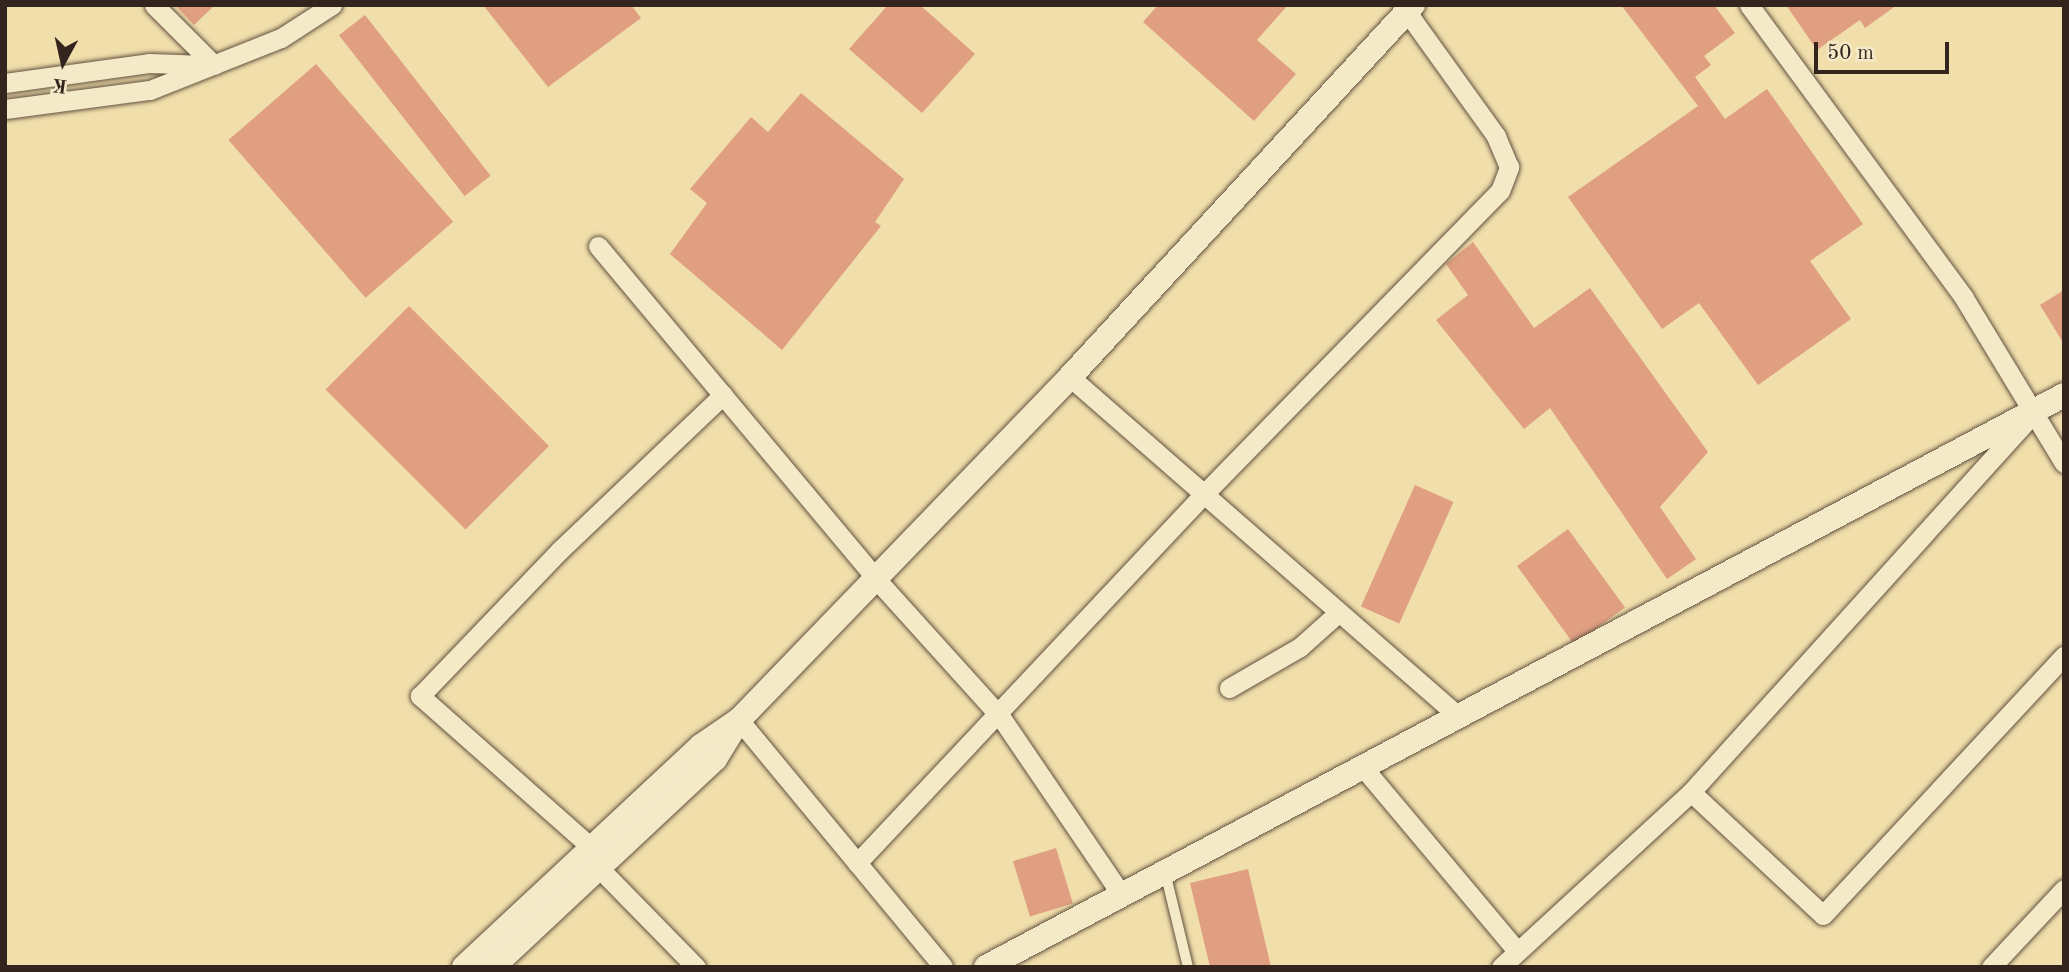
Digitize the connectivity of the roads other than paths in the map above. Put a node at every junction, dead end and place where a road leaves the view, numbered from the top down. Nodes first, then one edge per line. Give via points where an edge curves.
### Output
1 (154, 5) edge
2 (332, 5) edge
3 (1749, 5) edge
4 (1410, 9) edge
5 (214, 65) junction
6 (5, 83) edge
7 (5, 109) edge
8 (598, 246) dead end
9 (1070, 377) junction
10 (723, 395) junction
11 (2064, 396) edge
12 (2035, 411) junction
13 (2064, 463) edge
14 (1202, 496) junction
15 (876, 579) junction
16 (1338, 613) junction
17 (2064, 656) edge
18 (1229, 688) dead end
19 (1457, 715) junction
20 (1000, 716) junction
21 (739, 720) junction
22 (1361, 765) junction
23 (1691, 792) junction
24 (596, 858) junction
25 (857, 863) junction
26 (1164, 871) junction
27 (2064, 889) edge
28 (1121, 894) junction
29 (1517, 951) junction
30 (464, 967) edge
31 (492, 967) edge
32 (696, 967) edge
33 (943, 967) edge
34 (986, 967) edge
35 (1188, 967) edge
36 (1501, 967) edge
37 (1991, 967) edge

1 - 5 street
2 - 5 street via 281,38
3 - 12 street via 1964,298
4 - 9 street
4 - 14 street via 1496,136 1508,167 1500,191
5 - 6 street via 149,63
5 - 7 street via 150,90
8 - 10 street
9 - 14 street
9 - 15 street
10 - 15 street
10 - 24 street via 559,550 420,696
11 - 12 street
12 - 13 street
12 - 19 street
12 - 23 street
14 - 16 street
14 - 20 street
15 - 20 street
15 - 21 street
16 - 18 street via 1300,647
16 - 19 street
17 - 23 street via 1823,915
19 - 22 street
20 - 25 street
20 - 28 street
21 - 24 street via 715,759
21 - 25 street
22 - 26 street
22 - 29 street
23 - 29 street
24 - 30 street
24 - 31 street
24 - 32 street
25 - 33 street
26 - 28 street
26 - 35 lane
27 - 37 street
28 - 34 street
29 - 36 street

